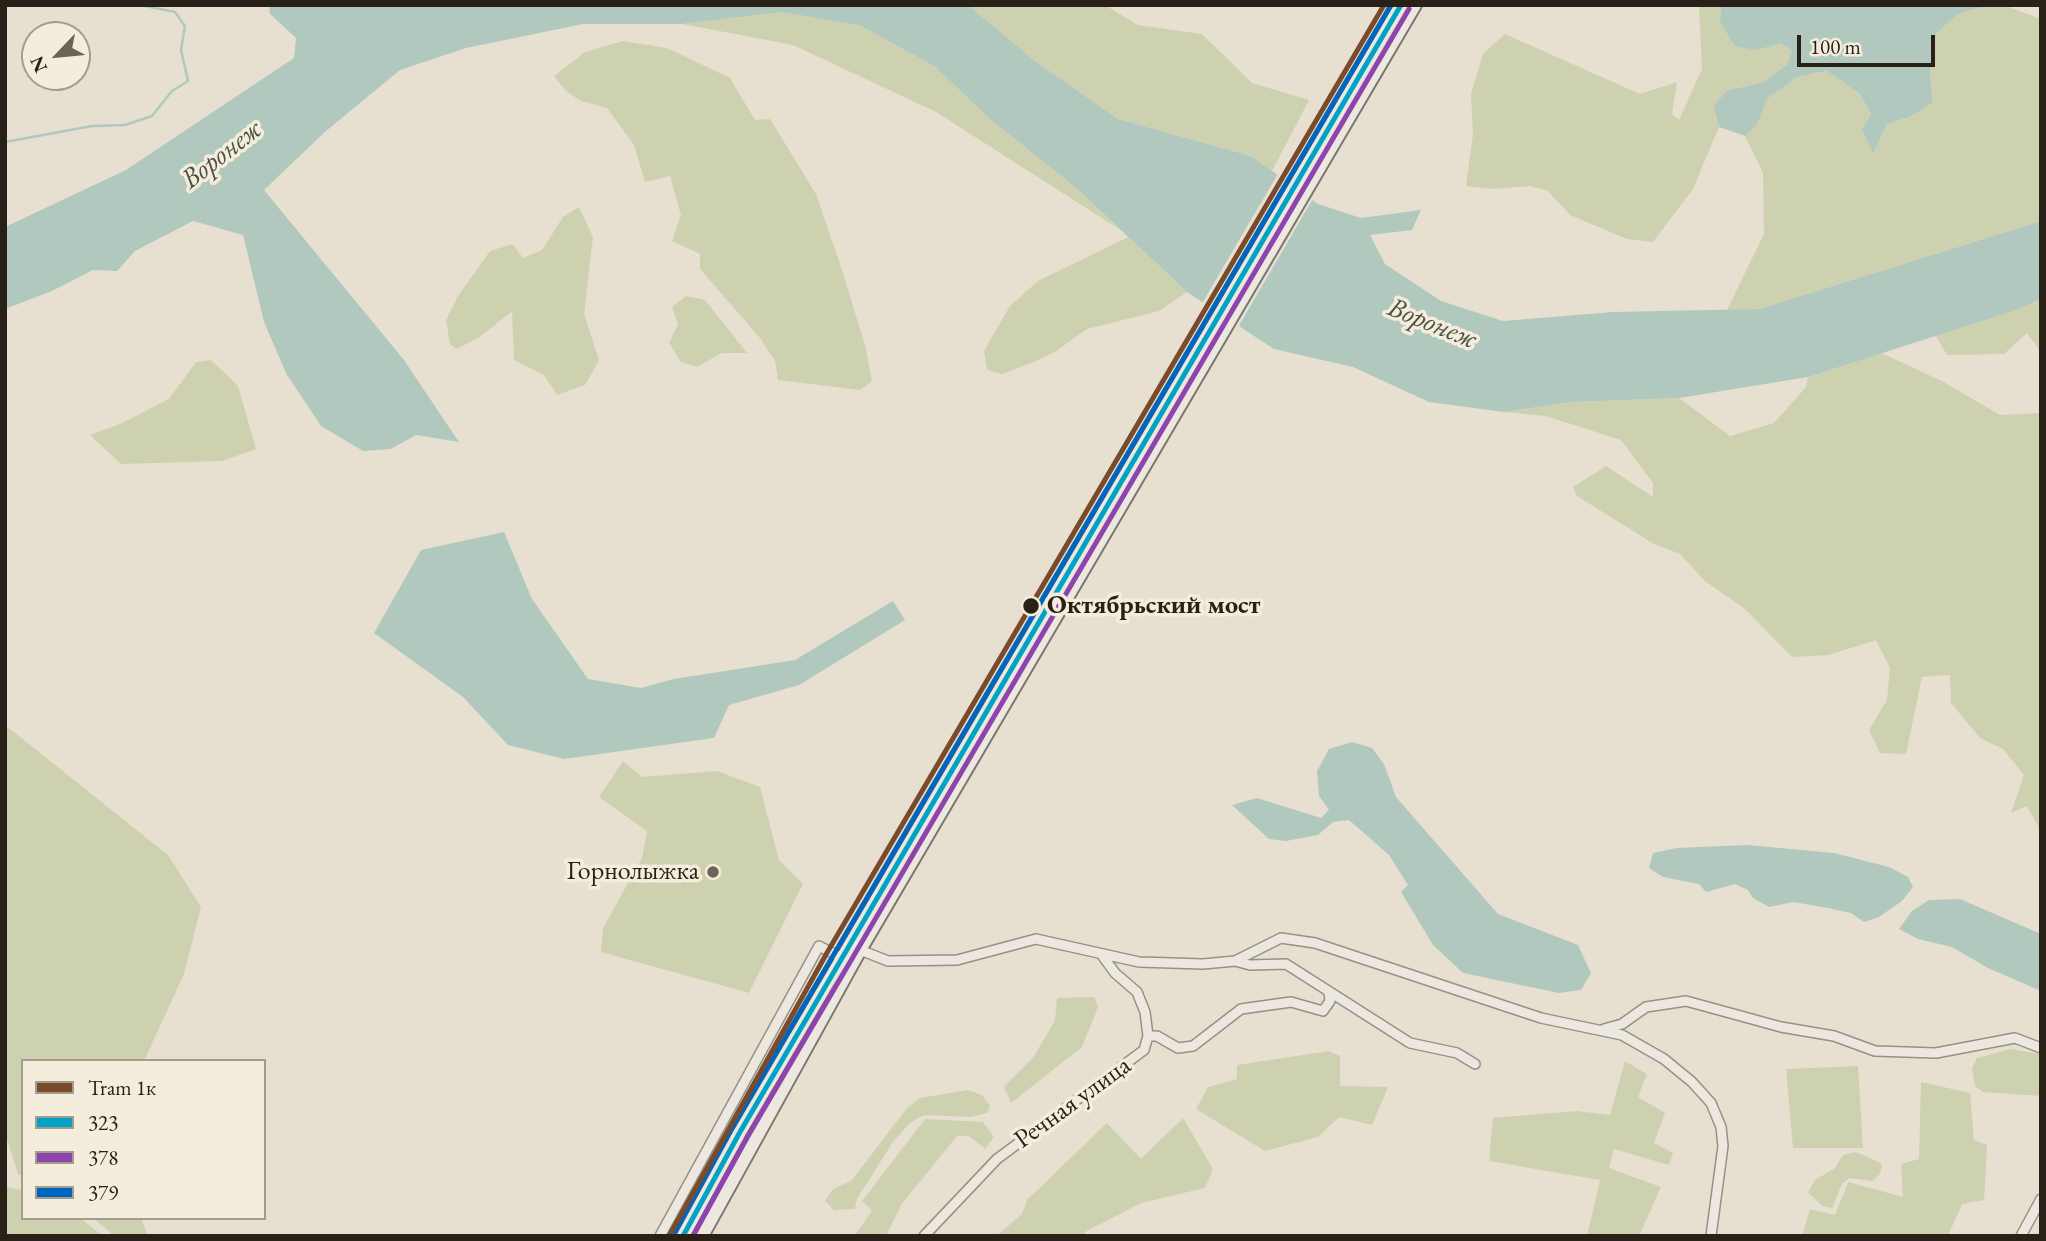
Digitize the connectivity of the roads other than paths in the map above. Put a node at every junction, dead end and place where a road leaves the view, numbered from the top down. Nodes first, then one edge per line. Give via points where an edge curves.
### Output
1 (1401, 5) edge
2 (1415, 5) edge
3 (915, 846) junction
4 (860, 950) junction
5 (1101, 956) junction
6 (842, 958) junction
7 (1236, 961) junction
8 (1329, 992) junction
9 (1601, 1029) junction
10 (1148, 1036) junction
11 (2041, 1048) edge
12 (1475, 1064) dead end
13 (2041, 1199) edge
14 (660, 1236) edge
15 (683, 1236) edge
16 (702, 1236) edge
17 (924, 1236) edge
18 (1711, 1236) edge
19 (2021, 1236) edge

1 - 3 main road
2 - 3 main road
3 - 4 main road
3 - 6 main road
4 - 5 street via 888,961 957,960 1036,939
4 - 16 main road
5 - 7 street via 1177,964
5 - 10 street, Речная улица via 1137,992
6 - 14 street via 818,946
6 - 15 main road
7 - 8 street via 1286,964
7 - 9 street via 1281,938 1315,943 1541,1017
8 - 10 street via 1331,1001 1323,1011 1291,1002 1241,1009 1193,1046 1178,1048
8 - 12 street via 1410,1043 1457,1053
9 - 11 street via 1622,1024 1646,1007 1686,1001 1834,1036 1875,1051 1936,1053 2015,1038
9 - 18 street via 1622,1035 1664,1059 1711,1103 1723,1146
10 - 17 street, Речная улица via 1144,1050 997,1159
13 - 19 street

